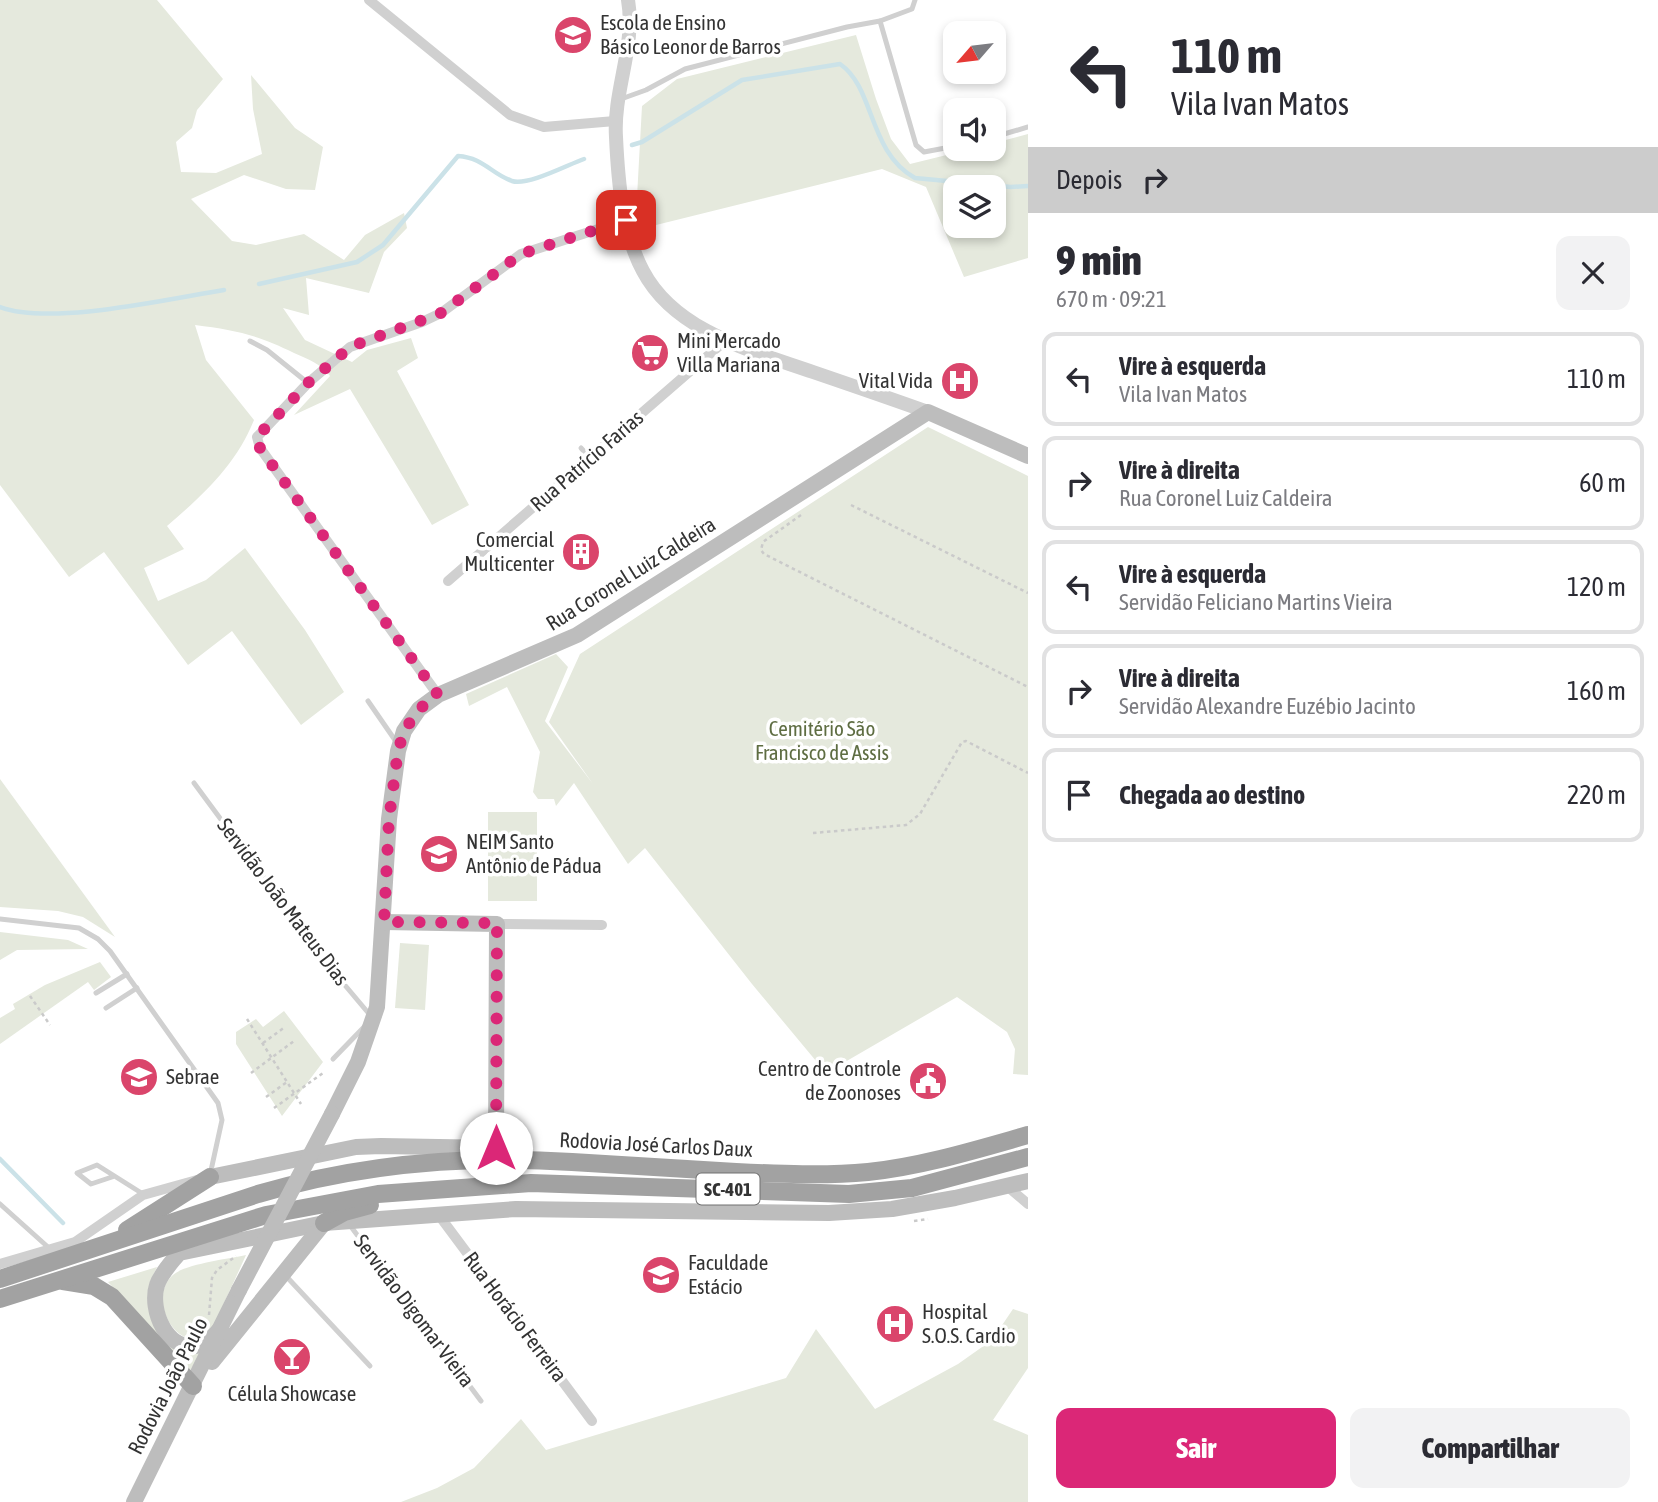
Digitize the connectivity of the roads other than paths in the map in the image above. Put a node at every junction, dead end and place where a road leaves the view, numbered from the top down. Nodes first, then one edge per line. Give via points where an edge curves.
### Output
1 (369, 0) edge
2 (628, 0) edge
3 (915, 0) edge
4 (880, 21) junction
5 (618, 100) junction
6 (615, 121) junction
7 (1028, 127) edge
8 (1006, 133) edge
9 (943, 149) edge
10 (626, 220) junction
11 (726, 340) junction
12 (250, 341) dead end
13 (308, 383) junction
14 (928, 412) junction
15 (581, 448) dead end
16 (1028, 456) edge
17 (590, 458) junction
18 (448, 581) dead end
19 (438, 695) junction
20 (368, 701) dead end
21 (400, 746) junction
22 (194, 783) dead end
23 (0, 919) edge
24 (384, 922) junction
25 (497, 923) junction
26 (602, 925) dead end
27 (127, 974) junction
28 (137, 988) junction
29 (96, 993) dead end
30 (106, 1008) dead end
31 (373, 1019) junction
32 (333, 1059) dead end
33 (332, 1114) joint
34 (1028, 1135) edge
35 (496, 1148) junction
36 (1028, 1157) edge
37 (569, 1162) junction
38 (112, 1177) junction
39 (210, 1177) junction
40 (1028, 1181) edge
41 (1008, 1186) junction
42 (424, 1190) junction
43 (144, 1195) junction
44 (0, 1204) edge
45 (1028, 1205) edge
46 (438, 1214) junction
47 (347, 1222) junction
48 (324, 1223) junction
49 (97, 1248) junction
50 (51, 1250) junction
51 (148, 1252) junction
52 (178, 1253) junction
53 (0, 1264) edge
54 (283, 1272) junction
55 (0, 1279) edge
56 (56, 1280) junction
57 (0, 1298) edge
58 (216, 1333) junction
59 (370, 1366) dead end
60 (193, 1385) junction
61 (481, 1401) dead end
62 (593, 1421) dead end
63 (134, 1502) edge

1 - 6 street via 510,115 544,127
2 - 5 street via 630,23
3 - 4 lane via 912,9
4 - 5 lane via 685,68
4 - 9 lane via 916,145 925,152
5 - 6 street
6 - 10 street
7 - 8 lane
10 - 11 street via 642,270 654,289 686,317
10 - 13 street via 521,254 441,313 350,347
11 - 14 street
11 - 17 street, Rua Patrício Farias
12 - 13 lane
13 - 19 street via 257,437 260,448
14 - 16 main road
14 - 19 main road, Rua Coronel Luiz Caldeira via 577,635
15 - 17 lane
17 - 18 street, Rua Patrício Farias
19 - 21 main road, Rua Coronel Luiz Caldeira via 419,709
20 - 21 lane
21 - 24 main road, Rua Coronel Luiz Caldeira via 389,819
22 - 31 lane, Servidão João Mateus Dias
23 - 27 lane via 79,928 98,939
24 - 25 main road
24 - 31 main road, Rua Coronel Luiz Caldeira via 380,990
25 - 26 street
25 - 35 main road
27 - 28 lane
27 - 29 lane
28 - 30 lane
28 - 39 lane via 218,1103 222,1120
31 - 32 lane
31 - 33 main road, Rua Coronel Luiz Caldeira
33 - 58 main road, Rodovia João Paulo, bridge
34 - 37 highway, Rodovia José Carlos Daux / SC-401 via 933,1161 868,1172 775,1174
35 - 37 highway
35 - 39 main road via 356,1147
36 - 42 highway, Rodovia José Carlos Daux / SC-401 via 912,1188 849,1194 531,1183
37 - 49 highway, Rodovia José Carlos Daux / SC-401 via 458,1160 323,1177
38 - 38 lane via 91,1184 77,1173 97,1165
38 - 43 lane
39 - 43 street
39 - 49 highway
40 - 41 main road
41 - 45 street
41 - 46 main road via 892,1209 830,1213 516,1209
42 - 48 highway via 344,1212
42 - 51 highway, Rodovia José Carlos Daux / SC-401 via 289,1210
43 - 50 street via 75,1242
44 - 50 lane
46 - 47 main road
46 - 62 street, Rua Horácio Ferreira
47 - 48 main road
47 - 61 lane, Servidão Digomar Vieira
48 - 52 main road
48 - 54 main road
49 - 55 highway, Rodovia José Carlos Daux / SC-401
50 - 53 street
51 - 52 highway
51 - 56 highway, Rodovia José Carlos Daux / SC-401
52 - 58 main road via 157,1285 158,1318 171,1338 186,1345 203,1344
54 - 59 lane
54 - 60 main road
56 - 57 highway, Rodovia José Carlos Daux / SC-401
56 - 60 highway via 102,1290 112,1297
58 - 60 main road, Rodovia João Paulo
60 - 63 main road, Rodovia João Paulo

